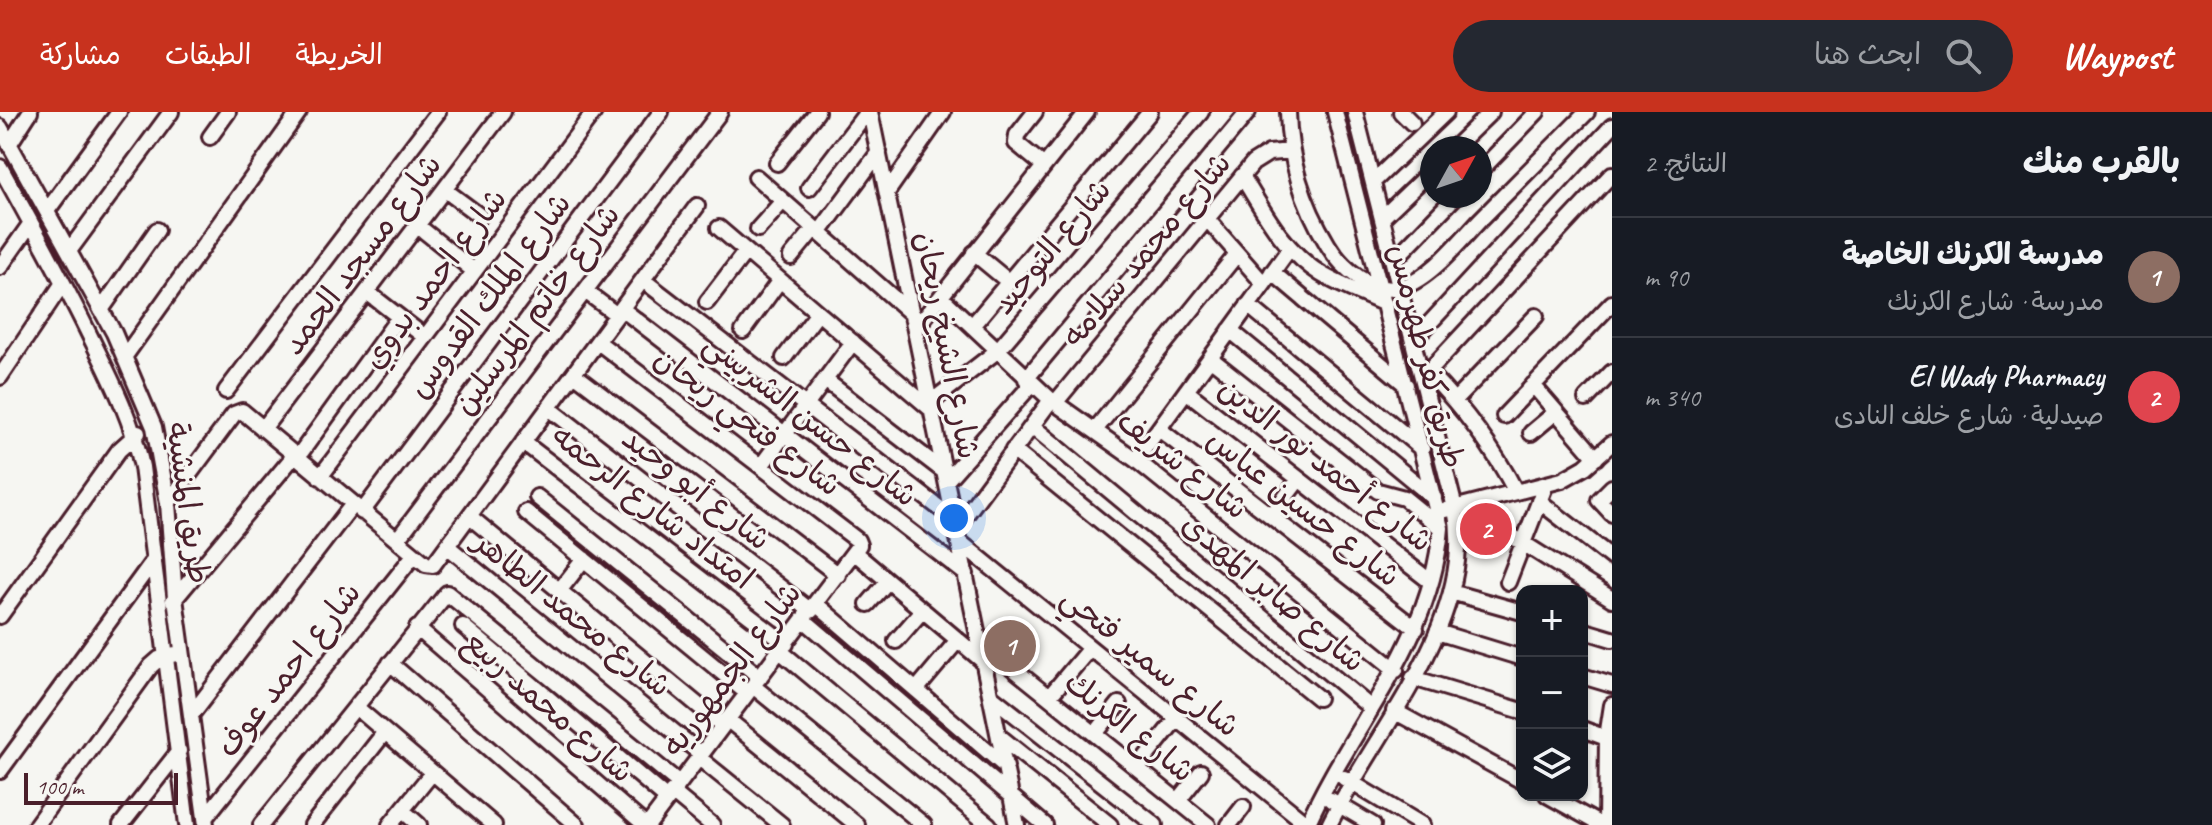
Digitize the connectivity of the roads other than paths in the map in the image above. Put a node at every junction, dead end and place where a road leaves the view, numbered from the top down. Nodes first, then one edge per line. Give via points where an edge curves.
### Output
1 (30, 112) edge
2 (119, 112) edge
3 (171, 112) edge
4 (228, 112) edge
5 (299, 112) edge
6 (438, 112) edge
7 (503, 112) edge
8 (594, 112) edge
9 (661, 112) edge
10 (720, 112) edge
11 (817, 112) edge
12 (869, 112) edge
13 (943, 112) edge
14 (1035, 112) edge
15 (1087, 112) edge
16 (1128, 112) edge
17 (1201, 112) edge
18 (1248, 112) edge
19 (1288, 112) edge
20 (1335, 112) edge
21 (1355, 112) edge
22 (1446, 112) edge
23 (1491, 112) edge
24 (1537, 112) edge
25 (1587, 112) edge
26 (1145, 117) edge
27 (1612, 126) edge
28 (0, 127) edge
29 (1466, 136) edge
30 (210, 137) dead end
31 (10, 143) junction
32 (1292, 151) junction
33 (879, 152) junction
34 (1492, 159) edge
35 (777, 163) dead end
36 (1044, 166) junction
37 (0, 167) edge
38 (1612, 174) edge
39 (1242, 176) junction
40 (756, 177) dead end
41 (1373, 182) junction
42 (1420, 182) edge
43 (809, 188) dead end
44 (445, 190) junction
45 (888, 191) junction
46 (783, 201) junction
47 (697, 206) dead end
48 (1444, 208) edge
49 (47, 211) junction
50 (480, 216) dead end
51 (1382, 218) junction
52 (1207, 219) junction
53 (31, 223) junction
54 (418, 226) junction
55 (719, 228) dead end
56 (758, 229) dead end
57 (157, 230) dead end
58 (816, 231) junction
59 (1290, 248) junction
60 (69, 251) junction
61 (746, 251) junction
62 (974, 253) junction
63 (1237, 254) junction
64 (791, 257) dead end
65 (1393, 261) junction
66 (0, 267) edge
67 (474, 271) junction
68 (1268, 278) junction
69 (643, 280) junction
70 (780, 280) junction
71 (1009, 282) junction
72 (63, 283) junction
73 (1380, 286) junction
74 (1400, 288) junction
75 (585, 291) junction
76 (367, 292) junction
77 (941, 297) junction
78 (707, 302) dead end
79 (1612, 303) edge
80 (1385, 304) junction
81 (1248, 305) junction
82 (101, 310) junction
83 (620, 312) junction
84 (818, 313) junction
85 (1536, 316) dead end
86 (399, 317) junction
87 (915, 322) junction
88 (972, 326) junction
89 (1230, 330) junction
90 (743, 331) dead end
91 (425, 337) junction
92 (1414, 340) junction
93 (598, 342) junction
94 (853, 342) junction
95 (997, 351) junction
96 (125, 356) junction
97 (5, 357) edge
98 (784, 358) dead end
99 (1210, 358) junction
100 (1612, 372) edge
101 (574, 374) junction
102 (1425, 374) junction
103 (0, 377) edge
104 (825, 380) junction
105 (1029, 382) junction
106 (1406, 385) junction
107 (1533, 385) junction
108 (226, 391) dead end
109 (1186, 391) junction
110 (1586, 399) dead end
111 (1455, 400) junction
112 (1053, 401) junction
113 (806, 405) junction
114 (932, 406) junction
115 (549, 408) junction
116 (1556, 412) junction
117 (1504, 416) dead end
118 (1032, 426) junction
119 (154, 427) junction
120 (263, 429) junction
121 (1159, 429) junction
122 (1095, 430) junction
123 (1531, 433) dead end
124 (134, 434) junction
125 (785, 434) junction
126 (523, 442) junction
127 (1612, 444) edge
128 (1422, 449) junction
129 (1013, 450) junction
130 (296, 457) junction
131 (1596, 458) junction
132 (1136, 460) junction
133 (761, 466) junction
134 (946, 476) junction
135 (320, 477) junction
136 (1299, 479) junction
137 (1546, 484) junction
138 (1612, 487) edge
139 (1516, 492) junction
140 (537, 497) dead end
141 (1539, 501) junction
142 (168, 503) junction
143 (1436, 505) junction
144 (1460, 507) junction
145 (358, 508) junction
146 (526, 512) dead end
147 (1612, 514) edge
148 (469, 516) junction
149 (1271, 516) junction
150 (1441, 528) junction
151 (957, 529) junction
152 (397, 540) junction
153 (1523, 543) junction
154 (447, 546) junction
155 (857, 550) junction
156 (414, 555) junction
157 (1612, 558) edge
158 (584, 559) junction
159 (153, 561) junction
160 (966, 574) junction
161 (838, 575) junction
162 (888, 581) junction
163 (1431, 582) junction
164 (1508, 582) dead end
165 (559, 591) junction
166 (1451, 592) junction
167 (175, 598) junction
168 (1612, 599) edge
169 (868, 604) dead end
170 (923, 610) junction
171 (1516, 610) edge
172 (810, 612) junction
173 (0, 616) edge
174 (160, 616) junction
175 (463, 626) dead end
176 (417, 628) junction
177 (1416, 629) junction
178 (1437, 632) junction
179 (1588, 632) edge
180 (1612, 639) edge
181 (958, 640) junction
182 (896, 641) dead end
183 (979, 641) junction
184 (783, 648) junction
185 (1090, 648) junction
186 (183, 651) junction
187 (166, 657) junction
188 (1519, 657) edge
189 (984, 662) junction
190 (390, 663) junction
191 (1396, 670) junction
192 (1413, 678) junction
193 (1588, 678) edge
194 (753, 685) junction
195 (1612, 685) edge
196 (916, 690) junction
197 (991, 696) junction
198 (1049, 697) junction
199 (1318, 698) dead end
200 (1119, 704) dead end
201 (1612, 705) edge
202 (356, 707) junction
203 (1371, 708) junction
204 (1516, 709) edge
205 (1394, 711) junction
206 (192, 714) junction
207 (1177, 718) junction
208 (724, 722) junction
209 (1588, 731) edge
210 (385, 732) junction
211 (1095, 734) junction
212 (999, 736) junction
213 (1610, 739) edge
214 (179, 751) junction
215 (699, 756) junction
216 (1006, 767) junction
217 (1137, 768) junction
218 (0, 771) edge
219 (1201, 772) dead end
220 (1333, 772) junction
221 (432, 773) junction
222 (1516, 778) edge
223 (1351, 782) junction
224 (672, 792) junction
225 (1321, 794) junction
226 (1012, 798) junction
227 (1178, 801) junction
228 (1558, 801) edge
229 (1339, 805) junction
230 (1243, 807) dead end
231 (1608, 808) edge
232 (402, 810) junction
233 (206, 822) edge
234 (36, 825) edge
235 (121, 825) edge
236 (187, 825) edge
237 (261, 825) edge
238 (312, 825) edge
239 (390, 825) edge
240 (419, 825) edge
241 (494, 825) edge
242 (577, 825) edge
243 (648, 825) edge
244 (712, 825) edge
245 (782, 825) edge
246 (857, 825) edge
247 (924, 825) edge
248 (989, 825) edge
249 (1017, 825) edge
250 (1045, 825) edge
251 (1110, 825) edge
252 (1155, 825) edge
253 (1208, 825) edge
254 (1229, 825) edge
255 (1307, 825) edge
256 (1329, 825) edge
257 (1373, 825) edge
258 (1422, 825) edge
259 (1604, 825) edge

1 - 31 street
2 - 49 street
3 - 60 street
4 - 30 street
5 - 96 street
6 - 108 street
7 - 44 street, شارع مسجد الحمد
8 - 67 street, شارع احمد بدوي
9 - 145 street, شارع الملك القدوس
10 - 75 street, شارع خاتم المرسلين
11 - 35 street
12 - 33 street, شارع الشيخ ريحان
12 - 43 street
13 - 45 street
14 - 36 street via 1016,143
15 - 36 street
16 - 26 street
17 - 95 street, شارع التوحيد
18 - 105 street
19 - 32 street
20 - 73 street, طريق كفر طهرمس
21 - 41 street, طريق كفر طهرمس
22 - 41 street
23 - 29 street
24 - 34 street
25 - 74 street via 1439,262
26 - 71 street
27 - 92 street
28 - 31 street, طريق المنشية
31 - 49 street, طريق المنشية
32 - 39 street, شارع محمد سلامه via 1263,156
32 - 73 street via 1306,203 1331,250 1360,279
33 - 45 street, شارع الشيخ ريحان
33 - 58 street
36 - 62 street
37 - 53 street, طريق المنشية
38 - 102 street
39 - 52 street, شارع محمد سلامه
39 - 59 street
40 - 46 street
41 - 51 street, طريق كفر طهرمس
42 - 51 street
44 - 50 street
44 - 54 street, شارع مسجد الحمد
45 - 87 street, شارع الشيخ ريحان
46 - 56 street
46 - 58 street
47 - 69 street
48 - 65 street
49 - 60 street, طريق المنشية
51 - 65 street, طريق كفر طهرمس
52 - 63 street
52 - 112 street, شارع محمد سلامه
53 - 66 street
53 - 72 street, طريق المنشية
54 - 67 street
54 - 76 street, شارع مسجد الحمد
55 - 61 street
57 - 82 street
58 - 64 street
58 - 87 street
59 - 68 street
59 - 80 street via 1319,273
60 - 82 street, طريق المنشية
61 - 70 street
61 - 78 street
62 - 71 street
62 - 77 street
63 - 68 street
63 - 122 street
65 - 74 street, طريق كفر طهرمس
67 - 91 street, شارع احمد بدوي
68 - 81 street
68 - 106 street
69 - 83 street
69 - 113 street, شارع سمير فتحي
70 - 84 street
70 - 90 street
71 - 88 street
72 - 97 street
72 - 124 street, طريق المنشية
73 - 74 street
73 - 80 street, طريق كفر طهرمس
74 - 92 street, طريق كفر طهرمس
75 - 83 street, شارع حسن الشربيني
75 - 152 street, شارع خاتم المرسلين
76 - 86 street
76 - 120 street, شارع مسجد الحمد
77 - 87 street
77 - 88 street, شارع شريف
79 - 107 street
80 - 106 street, طريق كفر طهرمس
81 - 89 street
81 - 128 street
82 - 96 street, طريق المنشية
83 - 93 street
83 - 125 street, شارع حسن الشربيني
84 - 94 street
84 - 98 street
85 - 111 street
86 - 91 street
86 - 130 street
87 - 114 street, شارع الشيخ ريحان
88 - 95 street, شارع شريف
89 - 99 street
89 - 143 street
91 - 135 street, شارع احمد بدوي
92 - 102 street, طريق كفر طهرمس
93 - 101 street
93 - 133 street, شارع فتحي ريحان
94 - 104 street
94 - 114 street
95 - 105 street, شارع شريف
95 - 114 street, شارع التوحيد
96 - 119 street, طريق المنشية
97 - 103 street
99 - 109 street
99 - 150 street via 1378,491 1404,498
100 - 110 street
101 - 115 street
101 - 161 street
102 - 111 street
102 - 144 street, طريق كفر طهرمس
104 - 113 street
104 - 134 street
105 - 112 street, شارع شريف
105 - 134 street
106 - 128 street, طريق كفر طهرمس
107 - 116 street
107 - 117 street
109 - 121 street
109 - 136 street, شارع أحمد نور الدين
111 - 139 street
112 - 118 street, شارع محمد سلامه
112 - 122 street, شارع شريف
113 - 125 street
113 - 151 street, شارع سمير فتحي
114 - 134 street, شارع الشيخ ريحان
115 - 126 street
115 - 172 street, شارع أبو وحيد
116 - 123 street
116 - 131 street
118 - 129 street, شارع محمد سلامه
118 - 203 street, شارع صابر المهدى
119 - 124 street
119 - 142 street, طريق المنشية
120 - 130 street
120 - 142 street via 242,411 234,414
121 - 132 street
121 - 149 street, شارع حسين عباس
122 - 132 street, شارع شريف
124 - 159 street, طريق المنشية
124 - 173 street
125 - 133 street
125 - 160 street, شارع حسن الشربيني
126 - 148 street
126 - 184 street, امتداد شارع الرحمه
127 - 131 street
128 - 143 street, طريق كفر طهرمس
129 - 151 street, شارع محمد سلامه
129 - 199 street
130 - 135 street
130 - 167 street
131 - 137 street via 1574,474
132 - 191 street, شارع شريف
133 - 155 street, شارع فتحي ريحان via 857,540
134 - 151 street, شارع الشيخ ريحان
135 - 145 street
136 - 149 street
136 - 163 street, شارع أحمد نور الدين
137 - 139 street
137 - 141 street
138 - 147 street via 1599,500
139 - 144 street
140 - 194 street
141 - 153 street
141 - 157 street
142 - 167 street, طريق المنشية
143 - 144 street
143 - 150 street, طريق كفر طهرمس
144 - 153 street
144 - 166 street, طريق كفر طهرمس
145 - 152 street
145 - 206 street, شارع الملك القدوس
146 - 158 street
148 - 154 street
148 - 165 street
149 - 177 street, شارع حسين عباس
150 - 163 street, طريق كفر طهرمس
151 - 160 street, شارع الشيخ ريحان
151 - 185 street, شارع سمير فتحي
152 - 156 street
153 - 164 street
153 - 168 street
154 - 156 street via 428,566
154 - 215 street, شارع محمد الطاهر
155 - 161 street, شارع الجمهوريه
155 - 162 street, شارع فتحي ريحان
156 - 233 street, شارع احمد عوف
158 - 165 street
158 - 194 street
159 - 174 street, طريق المنشية
159 - 218 street
160 - 183 street, شارع الشيخ ريحان
161 - 172 street, شارع الجمهوريه
162 - 169 street
162 - 170 street, شارع فتحي ريحان
163 - 177 street, طريق كفر طهرمس
165 - 208 street
166 - 171 street
166 - 178 street, طريق كفر طهرمس
167 - 174 street
167 - 186 street, طريق المنشية
170 - 181 street, شارع فتحي ريحان
170 - 182 street
172 - 184 street, شارع الجمهوريه
172 - 196 street
172 - 226 street
174 - 187 street, طريق المنشية
175 - 224 street
176 - 190 street
176 - 224 street via 445,593 451,594
176 - 243 street, شارع محمد ربيع
177 - 191 street, طريق كفر طهرمس
178 - 188 street
178 - 192 street, طريق كفر طهرمس
179 - 180 street
181 - 189 street, شارع فتحي ريحان
181 - 196 street
183 - 189 street, شارع الشيخ ريحان
183 - 198 street, شارع الكرنك
184 - 194 street, شارع الجمهوريه
184 - 248 street, امتداد شارع الرحمه
185 - 198 street
185 - 207 street, شارع سمير فتحي
186 - 187 street
186 - 206 street, طريق المنشية
187 - 214 street, طريق المنشية
187 - 234 street via 151,666
189 - 197 street, شارع الشيخ ريحان
190 - 202 street
190 - 242 street
191 - 203 street, طريق كفر طهرمس
192 - 204 street
192 - 205 street, طريق كفر طهرمس
193 - 195 street
194 - 208 street, شارع الجمهوريه
194 - 247 street
196 - 216 street
197 - 212 street, شارع الشيخ ريحان
197 - 252 street
198 - 211 street, شارع الكرنك
200 - 211 street
201 - 213 street
202 - 210 street
202 - 237 street
203 - 220 street, طريق كفر طهرمس
205 - 222 street
205 - 223 street, طريق كفر طهرمس
206 - 233 street, طريق المنشية
207 - 217 street
207 - 255 street, شارع سمير فتحي
208 - 215 street, شارع الجمهوريه
208 - 246 street
209 - 213 street
210 - 221 street
210 - 238 street
211 - 217 street, شارع الكرنك
212 - 216 street, شارع الشيخ ريحان
212 - 251 street
213 - 231 street
214 - 235 street
214 - 236 street, طريق المنشية
215 - 224 street, شارع الجمهوريه
215 - 245 street, شارع محمد الطاهر
216 - 226 street, شارع الشيخ ريحان
217 - 227 street, شارع الكرنك
219 - 227 street
220 - 223 street
220 - 225 street, طريق كفر طهرمس
221 - 232 street
221 - 241 street
223 - 229 street, طريق كفر طهرمس
223 - 258 street
224 - 243 street, شارع الجمهوريه
224 - 244 street
225 - 229 street
225 - 255 street, طريق كفر طهرمس
226 - 249 street, شارع الشيخ ريحان
226 - 250 street
227 - 253 street, شارع الكرنك
228 - 259 street
229 - 256 street, طريق كفر طهرمس
229 - 257 street
230 - 254 street
231 - 259 street
232 - 239 street
232 - 240 street

